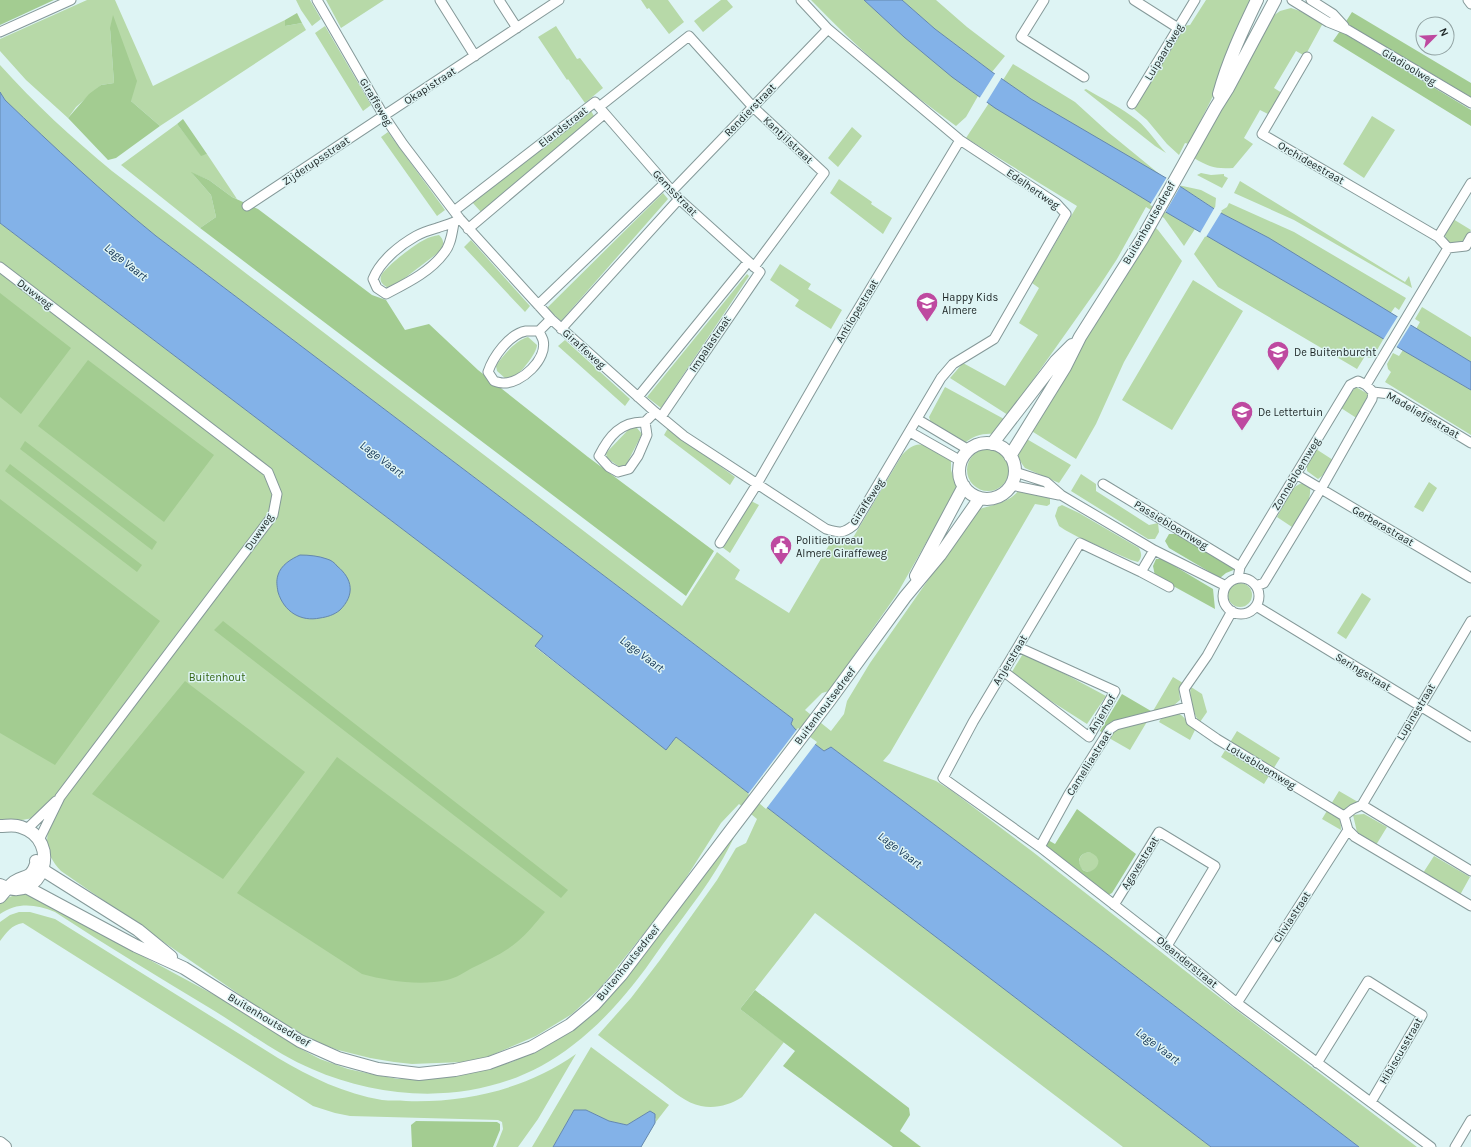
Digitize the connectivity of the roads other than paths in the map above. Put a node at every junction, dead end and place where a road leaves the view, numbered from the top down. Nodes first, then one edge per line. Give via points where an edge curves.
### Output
1 (72, 0) edge
2 (317, 0) edge
3 (440, 0) edge
4 (499, 0) edge
5 (558, 0) edge
6 (801, 0) edge
7 (1044, 0) edge
8 (1134, 0) edge
9 (1196, 0) edge
10 (1257, 0) edge
11 (1275, 0) edge
12 (1292, 0) edge
13 (1311, 0) edge
14 (1468, 0) edge
15 (1471, 4) edge
16 (518, 28) junction
17 (1178, 28) junction
18 (828, 29) junction
19 (1348, 30) junction
20 (0, 32) edge
21 (689, 36) joint
22 (475, 56) junction
23 (1307, 57) dead end
24 (1084, 77) dead end
25 (1471, 103) edge
26 (1132, 104) dead end
27 (753, 107) junction
28 (1216, 107) junction
29 (601, 110) junction
30 (384, 116) junction
31 (960, 140) junction
32 (824, 173) joint
33 (1471, 183) edge
34 (664, 184) junction
35 (672, 191) junction
36 (679, 199) junction
37 (247, 206) dead end
38 (454, 211) junction
39 (457, 221) junction
40 (468, 229) junction
41 (1438, 237) junction
42 (1471, 237) edge
43 (1448, 248) junction
44 (0, 267) edge
45 (754, 267) junction
46 (538, 306) junction
47 (551, 319) junction
48 (561, 329) junction
49 (539, 331) junction
50 (1080, 337) junction
51 (1366, 385) junction
52 (1374, 392) junction
53 (638, 397) junction
54 (658, 415) junction
55 (917, 419) junction
56 (645, 422) junction
57 (910, 432) junction
58 (1471, 442) edge
59 (992, 444) junction
60 (969, 450) junction
61 (1010, 456) junction
62 (961, 461) junction
63 (1015, 472) junction
64 (1296, 474) junction
65 (757, 484) junction
66 (1103, 484) dead end
67 (964, 486) junction
68 (1011, 486) junction
69 (1321, 489) junction
70 (1061, 495) junction
71 (980, 498) junction
72 (720, 544) dead end
73 (1154, 550) junction
74 (1240, 567) junction
75 (1141, 572) junction
76 (1238, 578) junction
77 (1471, 578) edge
78 (1226, 586) junction
79 (1256, 586) junction
80 (1168, 588) dead end
81 (905, 597) junction
82 (1256, 606) junction
83 (1232, 611) junction
84 (1471, 621) edge
85 (1018, 647) junction
86 (1003, 671) junction
87 (1187, 707) junction
88 (1420, 707) junction
89 (1471, 737) edge
90 (943, 778) joint
91 (60, 798) junction
92 (1362, 805) junction
93 (1344, 816) junction
94 (1, 829) edge
95 (1348, 830) junction
96 (23, 831) junction
97 (39, 840) junction
98 (1040, 847) junction
99 (41, 863) junction
100 (1471, 871) edge
101 (26, 887) junction
102 (3, 890) edge
103 (1114, 905) junction
104 (1471, 906) edge
105 (1167, 946) junction
106 (184, 968) junction
107 (1237, 1003) junction
108 (1317, 1063) junction
109 (1371, 1102) junction
110 (1471, 1120) edge
111 (0, 1143) edge
112 (5, 1147) edge
113 (1431, 1147) edge
114 (1455, 1147) edge

1 - 20 street
2 - 30 street, Giraffeweg
3 - 22 street
4 - 16 street
5 - 16 street, Okapistraat
6 - 18 street, Edelhertweg
7 - 24 street via 1021,37
8 - 17 street
9 - 17 street, Luipaardweg
10 - 28 main road, Buitenhoutsedreef via 1226,68
11 - 28 main road, Buitenhoutsedreef
12 - 19 street, Gladioolweg via 1328,22
13 - 19 street, Gladioolweg via 1333,14
14 - 15 street
16 - 22 street, Okapistraat
17 - 26 street, Luipaardweg
18 - 27 street, Rendierstraat
18 - 31 street, Edelhertweg
19 - 25 street, Gladioolweg
21 - 27 street, Kantjilstraat
21 - 29 street, Elandstraat
22 - 30 street, Okapistraat
23 - 41 street, Orchideestraat via 1262,134
27 - 32 street, Kantjilstraat
27 - 35 street, Rendierstraat
28 - 50 main road, Buitenhoutsedreef via 1142,239
29 - 34 street, Gemsstraat
29 - 38 street, Elandstraat via 595,102
29 - 40 street, Elandstraat
30 - 37 street, Zijderupsstraat
30 - 38 street, Giraffeweg
31 - 55 street, Edelhertweg via 1056,203 1066,214 994,340 953,364
31 - 65 street, Antilopestraat
32 - 45 street, Impalastraat
33 - 41 street
34 - 35 street, Gemsstraat
34 - 46 street
35 - 36 street, Gemsstraat
36 - 45 street, Gemsstraat
36 - 48 street
38 - 39 street, Giraffeweg
39 - 39 street via 445,253 422,274 386,294 377,288 373,279 376,271 394,252 417,236
39 - 40 street, Giraffeweg
40 - 46 street, Giraffeweg
41 - 43 street
42 - 43 street via 1466,246
43 - 51 street
44 - 91 street, Duwweg via 268,472 277,494 273,515
45 - 53 street, Impalastraat
45 - 54 street, Impalastraat
46 - 47 street, Giraffeweg
47 - 48 street, Giraffeweg
47 - 49 street
48 - 53 street, Giraffeweg
49 - 49 street via 543,340 542,355 532,370 514,381 494,381 488,372 491,361 502,348 512,338 525,331
50 - 59 main road, Buitenhoutsedreef via 1056,361
50 - 61 main road, Buitenhoutsedreef via 1065,367
51 - 52 street
51 - 64 street, Zonnebloemweg via 1358,381 1350,385
52 - 58 street, Madeliefjestraat via 1390,394
52 - 69 street
53 - 54 street, Giraffeweg
54 - 56 street, Impalastraat
54 - 65 street, Giraffeweg via 684,436
55 - 57 street, Edelhertweg
55 - 60 street
56 - 56 street via 647,435 629,469 618,472 609,467 599,456 605,443 621,427 634,421
57 - 62 street
57 - 65 street, Giraffeweg via 854,525 846,531 837,532 826,528
59 - 60 main road via 976,445
59 - 61 main road via 1002,448
60 - 62 main road
61 - 63 main road
62 - 67 main road via 960,478
63 - 68 main road
63 - 70 street via 1046,482
64 - 69 street, Gerberastraat
64 - 74 street, Zonnebloemweg
65 - 72 street, Antilopestraat
66 - 74 street, Passiebloemweg
67 - 71 main road
67 - 81 main road, Buitenhoutsedreef
68 - 70 street
68 - 71 main road via 1003,494 992,498
69 - 77 street, Gerberastraat
69 - 79 street via 1264,583
70 - 73 street
71 - 81 main road, Buitenhoutsedreef via 940,555
73 - 75 street
73 - 78 street
74 - 76 street, Zonnebloemweg
75 - 80 street
75 - 85 street, Anjerstraat via 1080,543
76 - 78 street
76 - 79 street via 1248,579
78 - 83 street via 1223,597
79 - 82 street via 1259,596
81 - 106 main road, Buitenhoutsedreef via 621,974 594,1005 570,1025 532,1047 489,1063 455,1070 419,1074 378,1069 338,1058 300,1041
82 - 83 street via 1248,613
82 - 88 street, Seringstraat
83 - 87 street via 1207,656 1184,690
84 - 88 street, Lupinestraat
85 - 86 street, Anjerstraat
85 - 86 street, Anjerhof via 1115,691 1089,738
86 - 90 street, Anjerstraat
87 - 93 street, Lotusbloemweg via 1191,721
87 - 98 street, Camelliastraat via 1116,725 1110,729 1069,794
88 - 89 street, Seringstraat
88 - 92 street, Lupinestraat
90 - 98 street, Oleanderstraat
91 - 96 street, Duwweg
91 - 97 street, Duwweg
92 - 93 street
92 - 100 street
93 - 95 street
94 - 96 main road via 16,825
95 - 104 street via 1355,837
95 - 107 street, Cliviastraat
96 - 97 main road
96 - 99 main road
97 - 99 main road via 42,846
98 - 103 street, Oleanderstraat
99 - 101 main road via 38,878
99 - 102 main road via 27,877
99 - 106 main road, Buitenhoutsedreef via 48,864 91,899 138,930
101 - 102 main road
101 - 106 main road, Buitenhoutsedreef via 136,946
103 - 105 street, Oleanderstraat
103 - 105 street, Agavestraat via 1159,832 1215,866
105 - 107 street, Oleanderstraat
107 - 108 street, Oleanderstraat
108 - 109 street, Oleanderstraat
108 - 109 street, Hibiscusstraat via 1368,980 1422,1015
109 - 113 street, Oleanderstraat
110 - 114 street
111 - 112 main road

